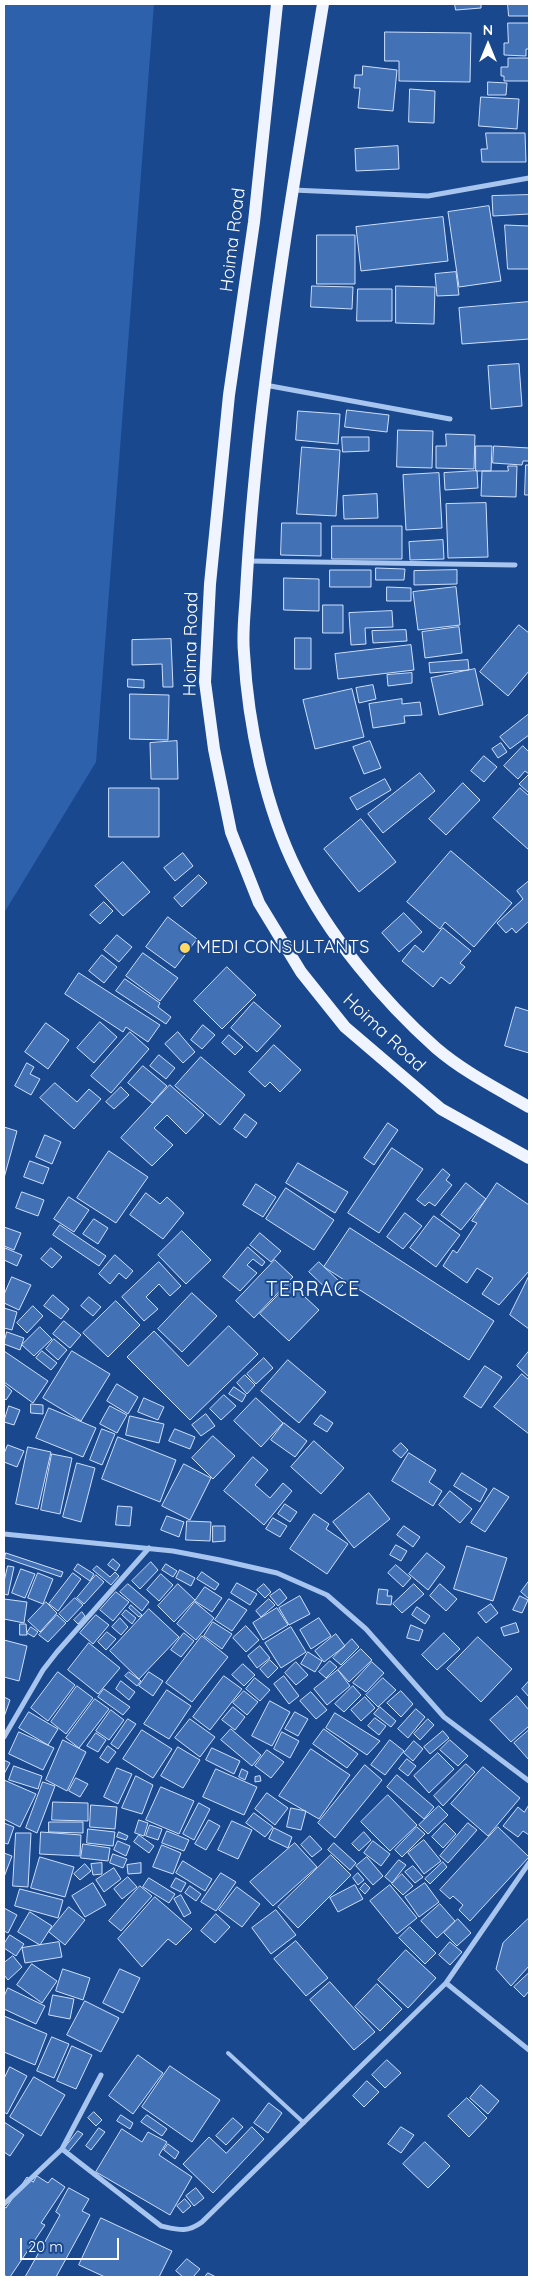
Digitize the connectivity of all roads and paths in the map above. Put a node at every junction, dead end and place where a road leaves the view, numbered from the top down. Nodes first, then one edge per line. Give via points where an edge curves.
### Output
1 (278, 4) edge
2 (323, 4) edge
3 (529, 178) edge
4 (292, 190) junction
5 (265, 385) junction
6 (450, 419) dead end
7 (248, 561) junction
8 (515, 565) dead end
9 (529, 1107) edge
10 (529, 1158) edge
11 (4, 1534) edge
12 (149, 1548) junction
13 (4, 1737) edge
14 (529, 1781) edge
15 (529, 1863) edge
16 (446, 1983) junction
17 (529, 2050) edge
18 (228, 2053) dead end
19 (101, 2075) dead end
20 (304, 2123) junction
21 (62, 2149) junction
22 (4, 2204) edge

1 - 10 main road, Hoima Road via 210,584 205,682 214,749 231,832 259,903 301,972 345,1027 441,1109
2 - 4 main road, Hoima Road
3 - 4 street via 428,196
4 - 5 main road, Hoima Road
5 - 6 street
5 - 7 main road, Hoima Road
7 - 8 street
7 - 9 main road, Hoima Road via 243,650 252,718 269,801 297,871 339,941 384,995 438,1049
11 - 12 street
12 - 13 street via 52,1658
12 - 14 street via 277,1573 327,1595 366,1629 444,1716
15 - 16 street
16 - 17 street
16 - 20 street
18 - 20 lane
19 - 21 street
20 - 21 street via 192,2229 161,2226
21 - 22 street

